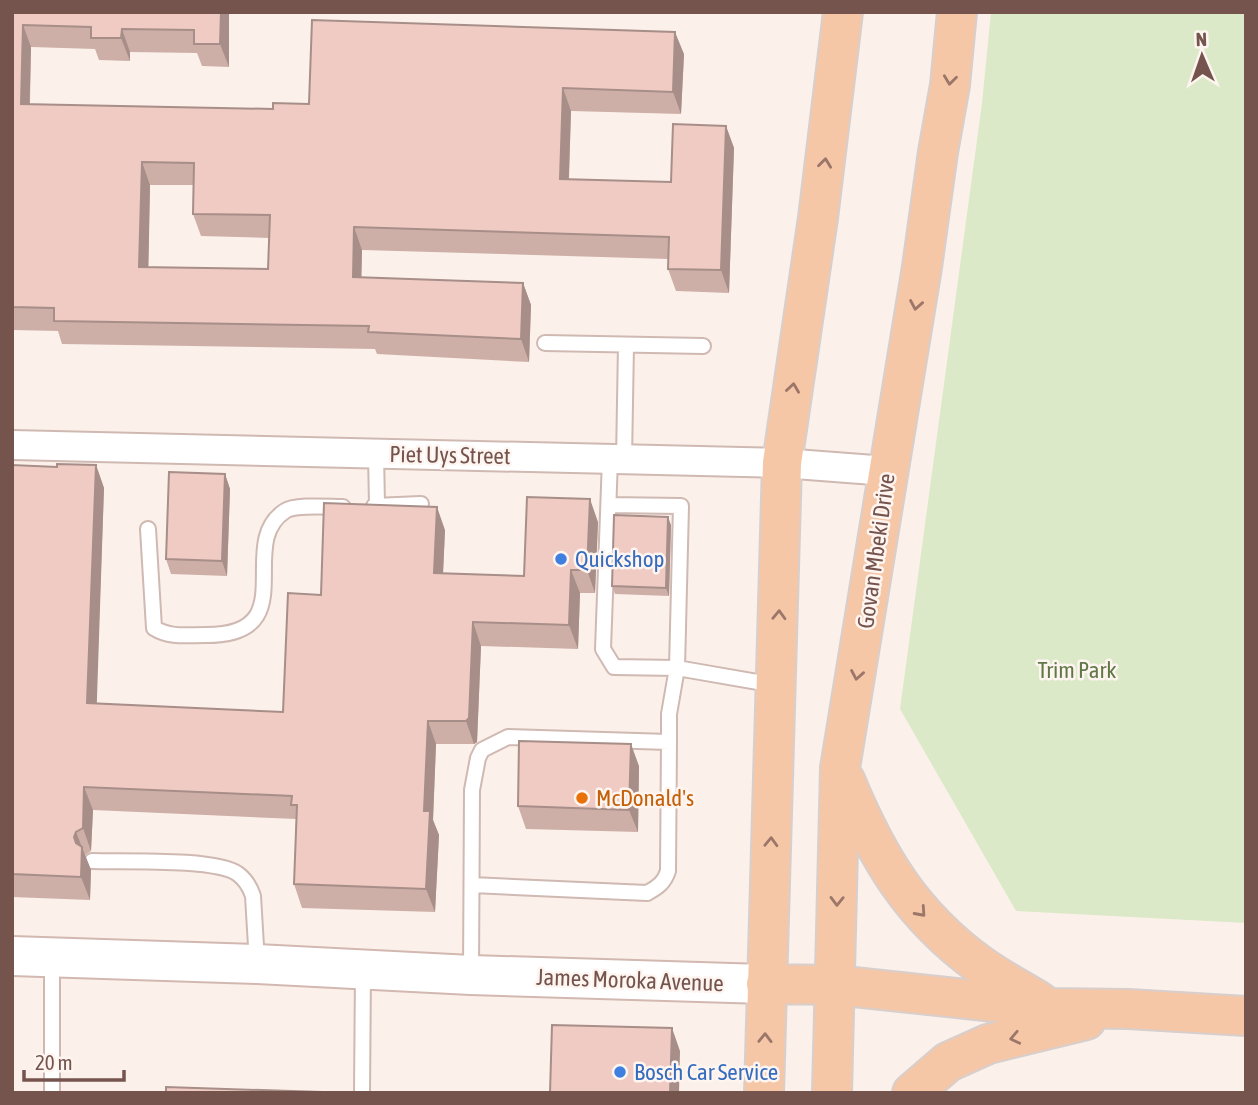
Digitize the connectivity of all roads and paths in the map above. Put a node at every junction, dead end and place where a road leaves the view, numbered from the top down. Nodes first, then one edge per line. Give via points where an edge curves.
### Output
1 (843, 12) edge
2 (957, 12) edge
3 (545, 343) dead end
4 (626, 345) junction
5 (703, 346) dead end
6 (12, 445) edge
7 (376, 453) junction
8 (617, 459) junction
9 (782, 463) junction
10 (887, 471) junction
11 (421, 504) edge
12 (609, 505) junction
13 (364, 507) junction
14 (148, 529) dead end
15 (677, 668) junction
16 (776, 685) junction
17 (669, 742) junction
18 (840, 768) junction
19 (92, 861) dead end
20 (472, 885) junction
21 (12, 956) edge
22 (52, 957) junction
23 (257, 964) junction
24 (364, 969) junction
25 (471, 975) junction
26 (766, 984) junction
27 (835, 985) junction
28 (1050, 1008) junction
29 (1128, 1009) junction
30 (1246, 1016) edge
31 (52, 1093) edge
32 (362, 1093) edge
33 (764, 1093) edge
34 (832, 1093) edge
35 (912, 1093) edge

9 -> 1 main road
2 -> 10 main road, Govan Mbeki Drive via 950,85
3 - 4 lane
4 - 5 lane
4 - 8 lane
6 - 7 street, Piet Uys Street
7 - 8 street, Piet Uys Street
7 - 13 lane
8 - 9 street, Piet Uys Street
8 - 12 lane
9 - 10 street, Piet Uys Street
16 -> 9 main road
10 -> 18 main road, Govan Mbeki Drive
11 - 13 lane
12 - 15 lane via 603,649 614,667
12 - 15 lane via 681,506
13 - 14 lane via 288,508 278,516 267,534 259,616 225,636 166,635 154,628
15 - 16 lane
15 - 17 lane
26 -> 16 main road
17 - 20 lane via 508,737 482,750 472,790
17 - 20 lane via 668,871 657,887 647,893
18 -> 27 main road, Govan Mbeki Drive
18 -> 28 main road via 866,831 920,911 981,966
19 - 23 lane via 208,865 237,872 253,896
20 - 25 lane
21 - 22 street, James Moroka Avenue
22 - 23 street, James Moroka Avenue
22 - 31 lane
23 - 24 street, James Moroka Avenue
24 - 25 street, James Moroka Avenue
24 - 32 lane
25 - 26 street, James Moroka Avenue
26 - 27 main road, James Moroka Avenue
33 -> 26 main road
27 - 28 main road, James Moroka Avenue
27 - 34 main road, Govan Mbeki Drive
28 - 29 main road, James Moroka Avenue
29 - 30 main road, James Moroka Avenue
29 -> 35 main road via 988,1044 948,1062

